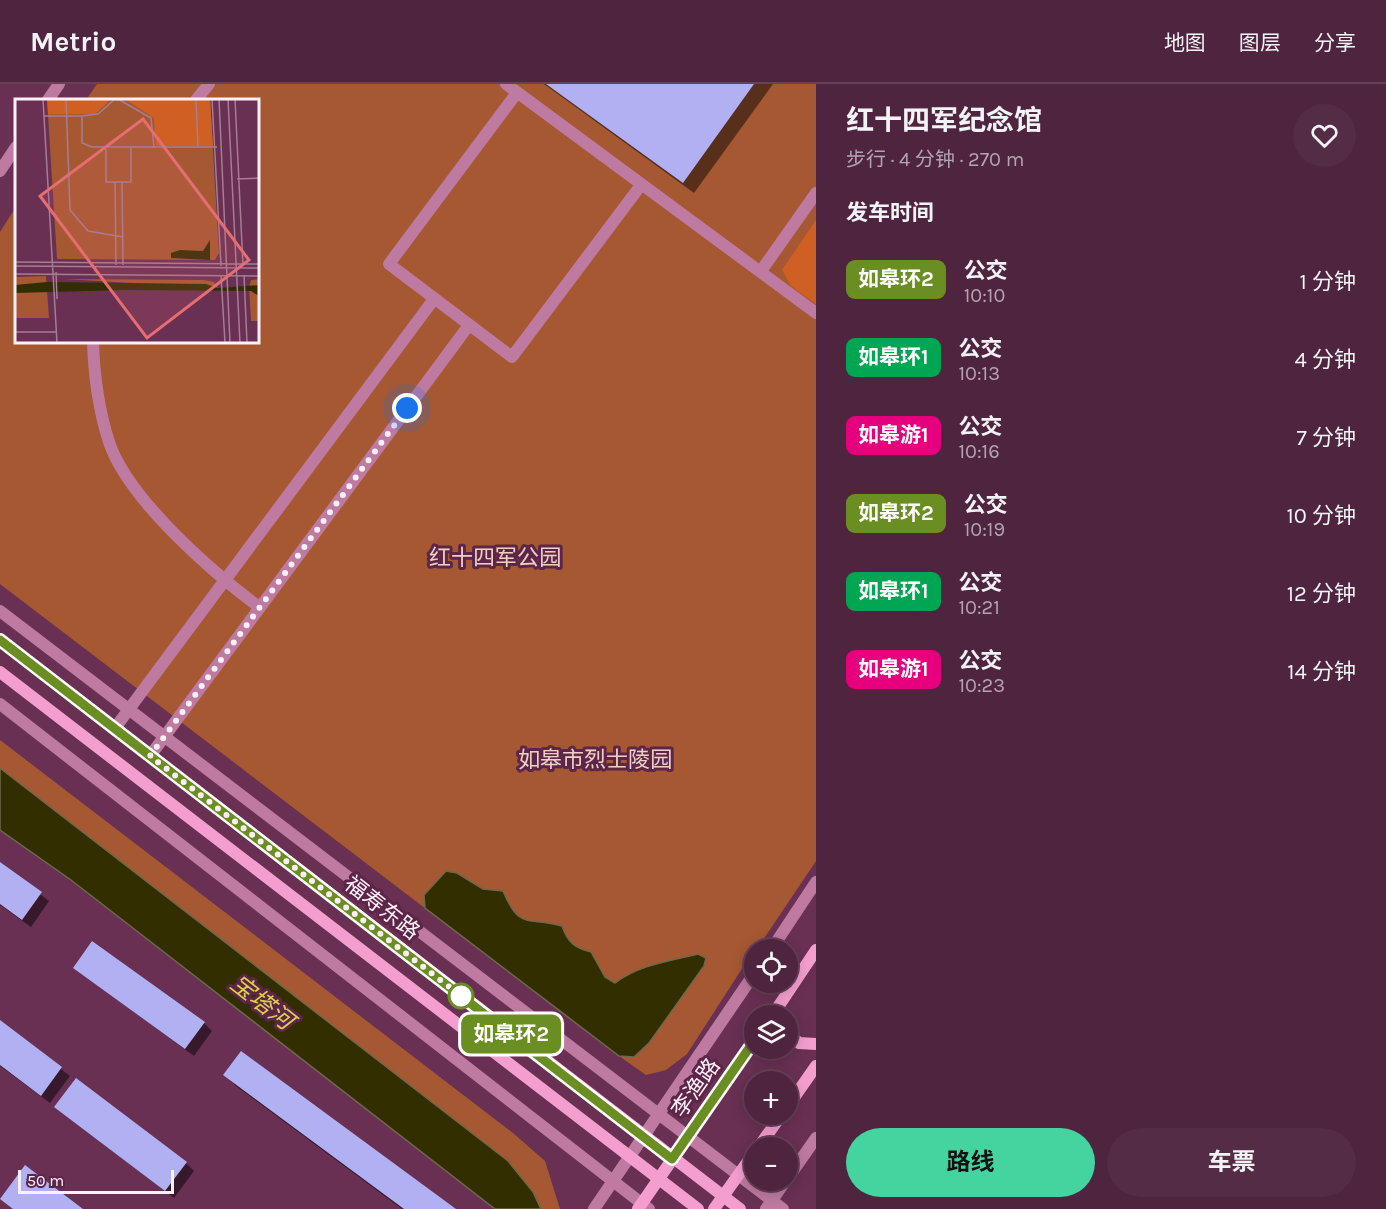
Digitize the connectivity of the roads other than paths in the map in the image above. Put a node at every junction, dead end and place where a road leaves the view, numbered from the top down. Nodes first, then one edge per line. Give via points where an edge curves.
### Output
1 (59, 84) edge
2 (209, 84) edge
3 (506, 84) edge
4 (516, 94) junction
5 (49, 99) edge
6 (197, 99) edge
7 (15, 148) edge
8 (0, 171) edge
9 (641, 185) junction
10 (816, 193) edge
11 (761, 271) junction
12 (434, 299) junction
13 (816, 313) edge
14 (469, 325) junction
15 (93, 344) edge
16 (225, 582) junction
17 (259, 607) junction
18 (0, 611) edge
19 (0, 640) edge
20 (0, 672) edge
21 (0, 704) edge
22 (130, 710) junction
23 (115, 728) junction
24 (162, 737) junction
25 (150, 756) junction
26 (816, 882) edge
27 (778, 939) edge
28 (816, 950) edge
29 (798, 976) edge
30 (744, 989) edge
31 (798, 1042) edge
32 (816, 1044) edge
33 (744, 1055) edge
34 (816, 1066) edge
35 (798, 1092) edge
36 (657, 1115) junction
37 (642, 1136) junction
38 (687, 1138) junction
39 (816, 1138) edge
40 (628, 1156) junction
41 (672, 1159) junction
42 (798, 1163) edge
43 (744, 1168) edge
44 (739, 1175) junction
45 (658, 1179) junction
46 (612, 1180) junction
47 (779, 1191) edge
48 (723, 1197) junction
49 (769, 1205) edge
50 (643, 1207) edge
51 (594, 1209) edge
52 (698, 1209) edge
53 (714, 1209) edge
54 (740, 1209) edge
55 (783, 1209) edge

1 - 5 street
2 - 6 street
3 - 4 street
4 - 9 street
4 - 12 street via 389,264
7 - 8 street
9 - 11 street
9 - 14 street via 512,357
10 - 11 street
11 - 13 street
12 - 14 street
12 - 16 street
14 - 17 street
15 - 16 street via 109,442 134,489
16 - 17 street
16 - 22 street
17 - 24 street
18 - 22 street
19 - 23 main road, 福寿东路
20 - 40 main road, 福寿东路
21 - 46 street
22 - 23 street
22 - 24 street
23 - 25 main road, 福寿东路
24 - 25 street
24 - 36 street
25 - 37 main road, 福寿东路
26 - 27 street
28 - 29 main road
30 - 36 street
31 - 32 main road
33 - 38 main road, 李渔路
34 - 35 main road
36 - 37 street
36 - 38 street
37 - 40 street
37 - 41 main road, 福寿东路
38 - 41 main road, 李渔路
38 - 44 street
39 - 42 street
40 - 45 main road, 福寿东路
40 - 46 street
41 - 45 main road, 李渔路
41 - 48 main road, 福寿东路
43 - 44 main road
44 - 48 main road
44 - 49 street
45 - 50 main road, 李渔路
45 - 52 main road, 福寿东路
46 - 50 street
46 - 51 street
47 - 49 street
48 - 53 main road
48 - 54 main road, 福寿东路
49 - 55 street

